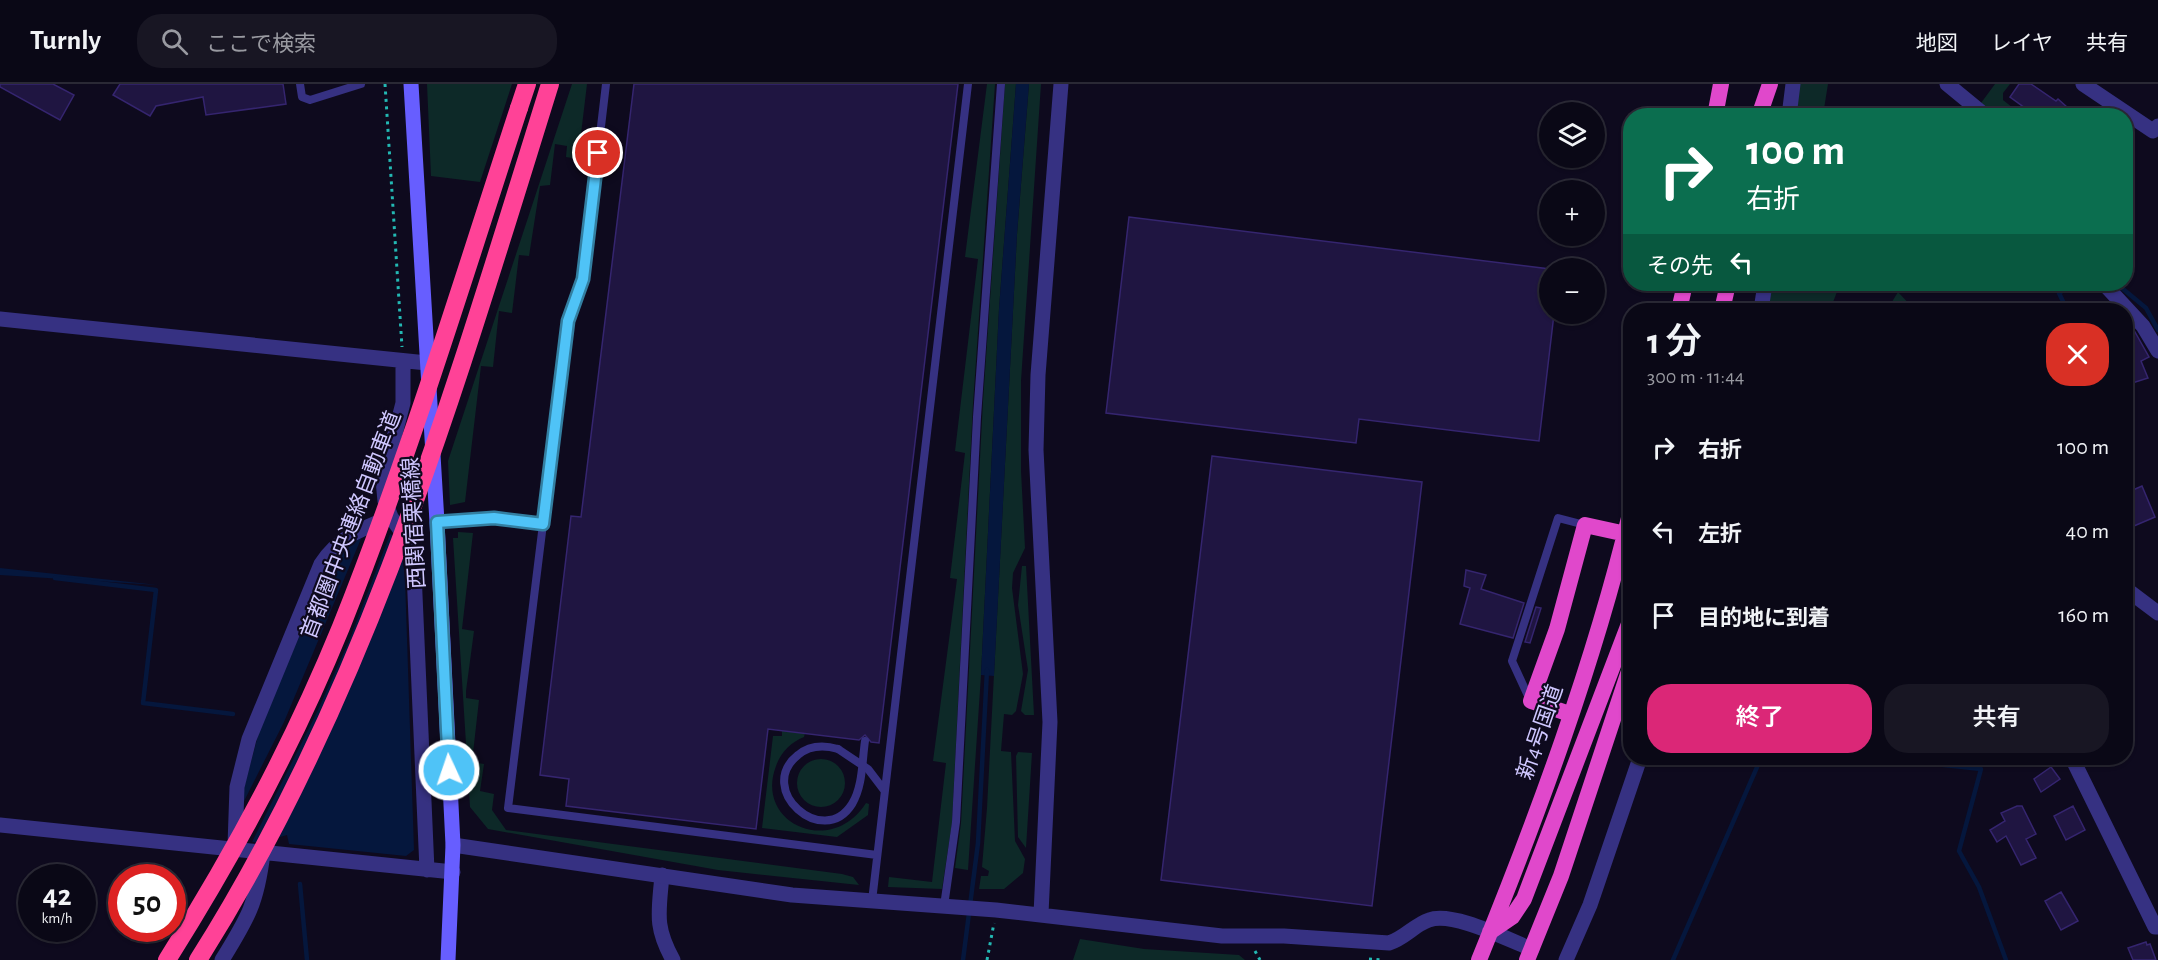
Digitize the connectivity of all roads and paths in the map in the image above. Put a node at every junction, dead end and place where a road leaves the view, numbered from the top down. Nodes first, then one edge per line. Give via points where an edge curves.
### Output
1 (300, 84) edge
2 (361, 84) edge
3 (385, 84) edge
4 (411, 84) edge
5 (526, 84) edge
6 (550, 84) edge
7 (606, 84) edge
8 (968, 84) edge
9 (1001, 84) edge
10 (1060, 84) edge
11 (1710, 84) edge
12 (1721, 84) edge
13 (1758, 84) edge
14 (1770, 84) edge
15 (1793, 84) edge
16 (1947, 84) edge
17 (2083, 84) edge
18 (1708, 108) edge
19 (1716, 108) edge
20 (1755, 108) edge
21 (1762, 108) edge
22 (1790, 108) edge
23 (1976, 108) edge
24 (2119, 108) edge
25 (2133, 118) edge
26 (2158, 126) edge
27 (2110, 291) edge
28 (2121, 303) edge
29 (2133, 316) edge
30 (0, 319) edge
31 (2158, 351) edge
32 (403, 361) junction
33 (427, 363) junction
34 (391, 517) junction
35 (437, 522) junction
36 (543, 524) junction
37 (1586, 525) junction
38 (1623, 533) edge
39 (1623, 544) edge
40 (2133, 594) edge
41 (2158, 613) edge
42 (1623, 639) edge
43 (1623, 691) edge
44 (1531, 701) junction
45 (1570, 714) junction
46 (865, 741) dead end
47 (1638, 765) edge
48 (2075, 765) edge
49 (884, 790) junction
50 (0, 825) edge
51 (453, 845) junction
52 (235, 851) junction
53 (263, 854) junction
54 (877, 855) junction
55 (427, 870) junction
56 (453, 872) junction
57 (663, 875) junction
58 (872, 902) junction
59 (944, 906) junction
60 (996, 910) junction
61 (1041, 914) junction
62 (2158, 927) edge
63 (1490, 933) junction
64 (1255, 951) dead end
65 (1530, 954) edge
66 (167, 960) edge
67 (198, 960) edge
68 (222, 960) edge
69 (448, 960) edge
70 (673, 960) edge
71 (987, 960) edge
72 (1260, 960) edge
73 (1479, 960) edge
74 (1566, 960) edge

1 - 2 lane via 302,97 310,100
3 - 32 path
4 - 33 main road, 西関宿栗橋線
5 - 66 highway, 首都圏中央連絡自動車道, bridge via 404,461 340,628 278,765
6 - 67 highway, bridge via 427,470 363,638 300,777 226,916
7 - 36 lane via 583,279 568,321
8 - 49 lane
9 - 59 lane via 977,417 956,822
10 - 61 street via 1036,450 1050,722
11 - 18 highway
12 - 19 highway
13 - 20 highway
14 - 21 highway
15 - 22 street
16 - 23 street
17 - 24 street
25 - 26 street via 2153,131
27 - 28 street
29 - 31 street
30 - 32 street
32 - 33 street
32 - 34 street via 403,403 383,480
33 - 35 main road, 西関宿栗橋線
34 - 52 street via 342,539 321,564 249,739 237,787
34 - 55 street via 408,541 414,572
35 - 36 lane via 494,518
35 - 51 main road, 西関宿栗橋線
36 - 54 lane via 507,808
37 - 38 highway
37 - 44 highway via 1557,629
37 - 44 lane via 1558,518 1512,661
39 - 45 highway, 新4号国道
40 - 41 street
42 - 63 highway via 1524,899 1512,917
43 - 65 highway
44 - 45 highway
45 - 63 highway, 新4号国道
46 - 49 lane, bridge via 859,788 843,813 829,819 804,816 794,808 786,790 785,779 792,761 815,747 838,748 868,769
47 - 74 street via 1590,905
48 - 62 street
49 - 54 lane
50 - 52 street
51 - 56 main road, 西関宿栗橋線
51 - 57 street
52 - 53 street
53 - 55 street
53 - 68 street via 253,908
54 - 58 lane
55 - 56 street
56 - 69 main road, 西関宿栗橋線
57 - 58 street via 762,892
57 - 70 street via 658,923
58 - 59 street
59 - 60 street
60 - 61 street
60 - 71 path
61 - 63 street via 1222,936 1377,944 1398,940 1420,924 1439,918 1450,918
63 - 65 street
63 - 73 highway, 新4号国道
64 - 72 path

